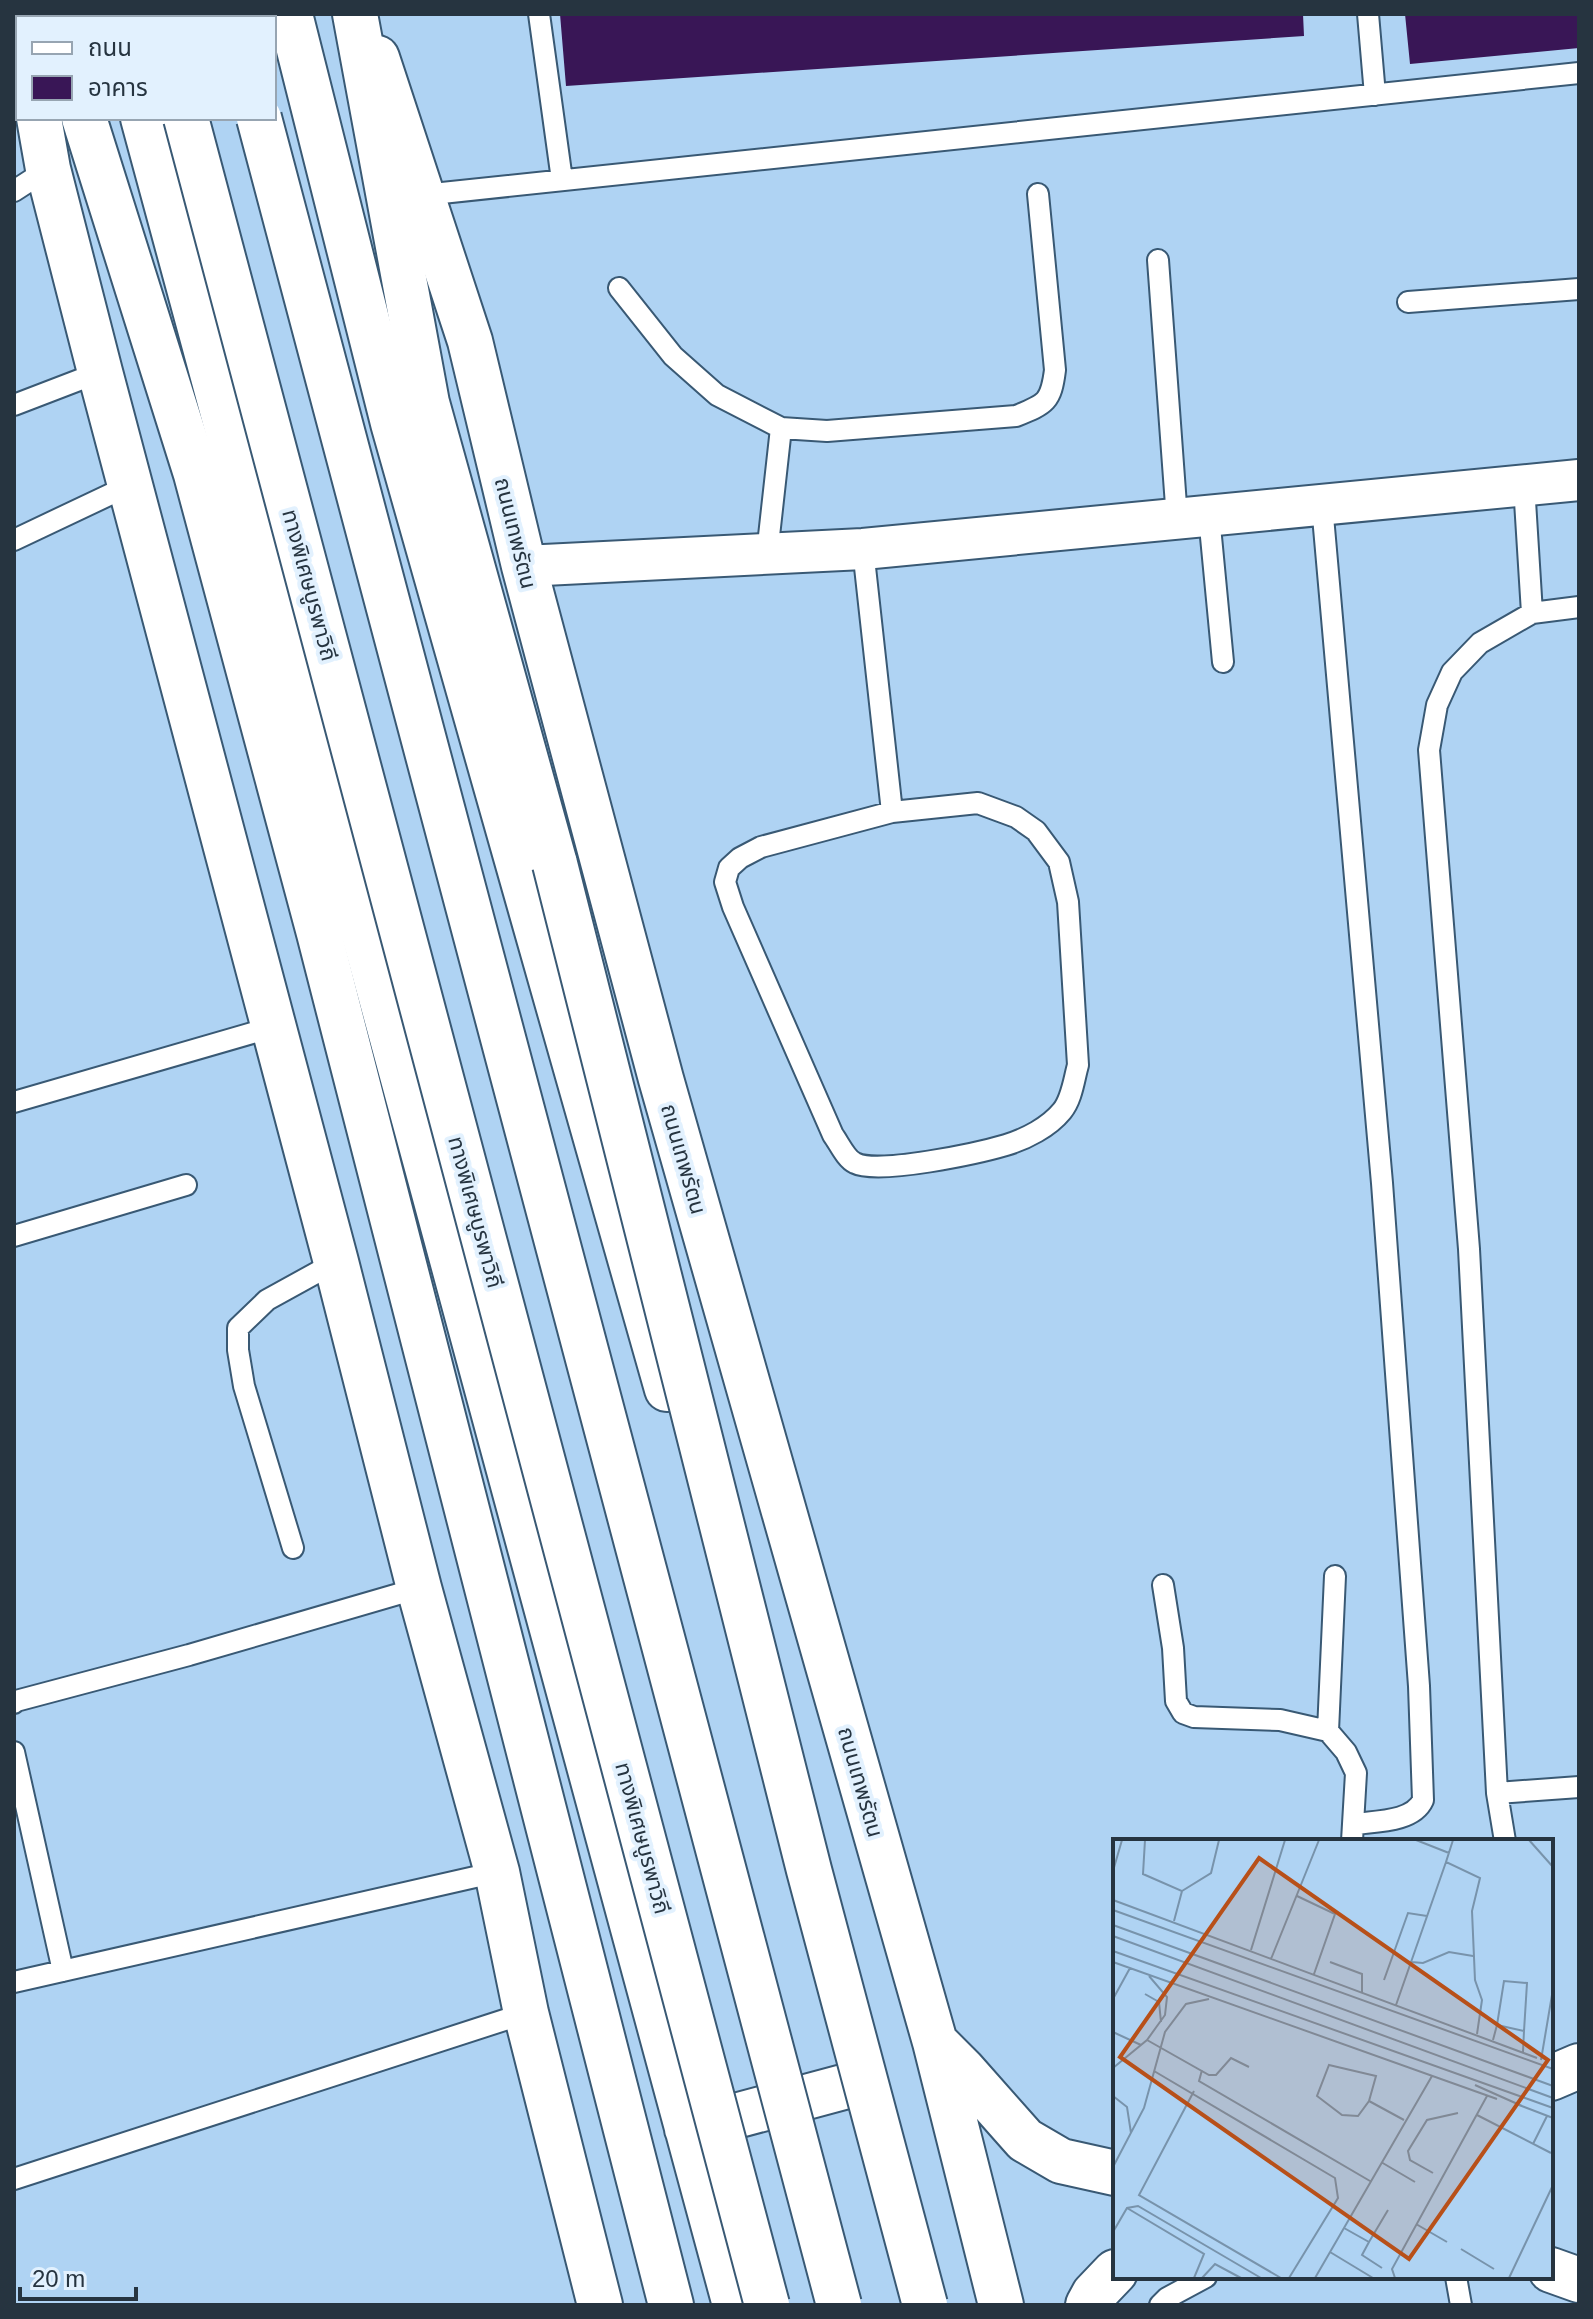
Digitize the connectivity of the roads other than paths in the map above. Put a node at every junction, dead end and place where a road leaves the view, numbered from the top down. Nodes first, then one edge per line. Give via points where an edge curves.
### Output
1 (290, 14) edge
2 (355, 14) edge
3 (362, 14) edge
4 (539, 14) edge
5 (1368, 14) edge
6 (1579, 73) edge
7 (1375, 95) junction
8 (39, 120) edge
9 (85, 120) edge
10 (144, 120) edge
11 (187, 120) edge
12 (260, 120) edge
13 (31, 180) edge
14 (562, 180) junction
15 (1038, 194) dead end
16 (423, 195) junction
17 (1158, 260) dead end
18 (619, 288) dead end
19 (1579, 289) edge
20 (1408, 302) dead end
21 (100, 372) junction
22 (14, 405) edge
23 (781, 428) junction
24 (1579, 480) edge
25 (130, 485) junction
26 (1524, 485) junction
27 (1322, 505) junction
28 (1193, 517) junction
29 (14, 540) edge
30 (863, 549) junction
31 (767, 554) junction
32 (524, 566) junction
33 (1579, 607) edge
34 (1532, 613) junction
35 (1223, 662) dead end
36 (892, 812) junction
37 (273, 1027) junction
38 (14, 1102) edge
39 (186, 1185) dead end
40 (14, 1236) edge
41 (336, 1262) junction
42 (293, 1548) dead end
43 (1335, 1576) dead end
44 (1163, 1585) dead end
45 (419, 1588) junction
46 (14, 1703) edge
47 (1328, 1731) junction
48 (14, 1752) edge
49 (1579, 1787) edge
50 (1497, 1793) junction
51 (1353, 1833) edge
52 (1505, 1839) edge
53 (497, 1872) junction
54 (63, 1971) junction
55 (14, 1982) edge
56 (526, 2013) junction
57 (935, 2042) junction
58 (1579, 2066) edge
59 (1553, 2077) edge
60 (862, 2082) junction
61 (687, 2129) junction
62 (1113, 2173) edge
63 (14, 2179) edge
64 (1553, 2271) edge
65 (1113, 2274) edge
66 (1202, 2279) edge
67 (1456, 2279) edge
68 (1579, 2280) edge
69 (600, 2305) edge
70 (671, 2305) edge
71 (735, 2305) edge
72 (767, 2305) edge
73 (839, 2305) edge
74 (925, 2305) edge
75 (1001, 2305) edge
76 (1088, 2305) edge
77 (1160, 2305) edge
78 (1461, 2305) edge

1 - 60 main road via 393,423
2 - 74 main road, bridge via 427,403 555,864 805,1854
3 - 16 main road, ถนนเทพรัตน
4 - 14 lane
5 - 7 lane
6 - 7 lane
7 - 14 lane
8 - 13 main road
9 - 70 main road via 196,474
10 - 61 main road
11 - 72 main road, ทางพิเศษบูรพาวิถี, bridge
12 - 73 main road, bridge
13 - 21 main road
14 - 16 lane
15 - 23 lane via 1055,370 1052,391 1040,407 1016,416 827,431
16 - 32 main road, ถนนเทพรัตน via 470,341
17 - 28 lane
18 - 23 lane via 673,356 717,395
19 - 20 lane
21 - 22 lane
21 - 25 main road
23 - 31 lane
24 - 26 street
25 - 29 lane
25 - 37 main road
26 - 27 street
26 - 34 lane
27 - 28 street
27 - 51 lane via 1382,1183 1423,1800 1409,1815
28 - 30 street
28 - 35 lane
30 - 31 street
30 - 36 lane
31 - 32 street
32 - 57 main road, ถนนเทพรัตน via 661,1079
33 - 34 lane
34 - 50 lane via 1480,643 1452,672 1437,705 1429,750 1469,1249
36 - 36 lane via 761,847 729,868 725,882 833,1135 852,1162 869,1168 1007,1145 1046,1127 1064,1108 1078,1065 1068,902 1059,862 1036,831 978,803
37 - 38 lane
37 - 41 main road
39 - 40 lane
41 - 42 lane via 267,1300 238,1328 244,1386
41 - 45 main road
43 - 47 lane
44 - 47 lane via 1176,1701 1183,1713 1280,1720
45 - 46 lane
45 - 53 main road
47 - 51 lane via 1356,1773
48 - 54 lane
49 - 50 lane
50 - 52 lane
53 - 54 lane
53 - 56 main road
54 - 55 lane
56 - 63 lane
56 - 69 main road
57 - 62 main road via 1025,2140 1061,2161
57 - 75 main road, ถนนเทพรัตน
58 - 59 main road
60 - 61 main road
60 - 74 main road
61 - 71 main road
64 - 68 main road
65 - 76 main road
66 - 77 lane
67 - 78 lane

